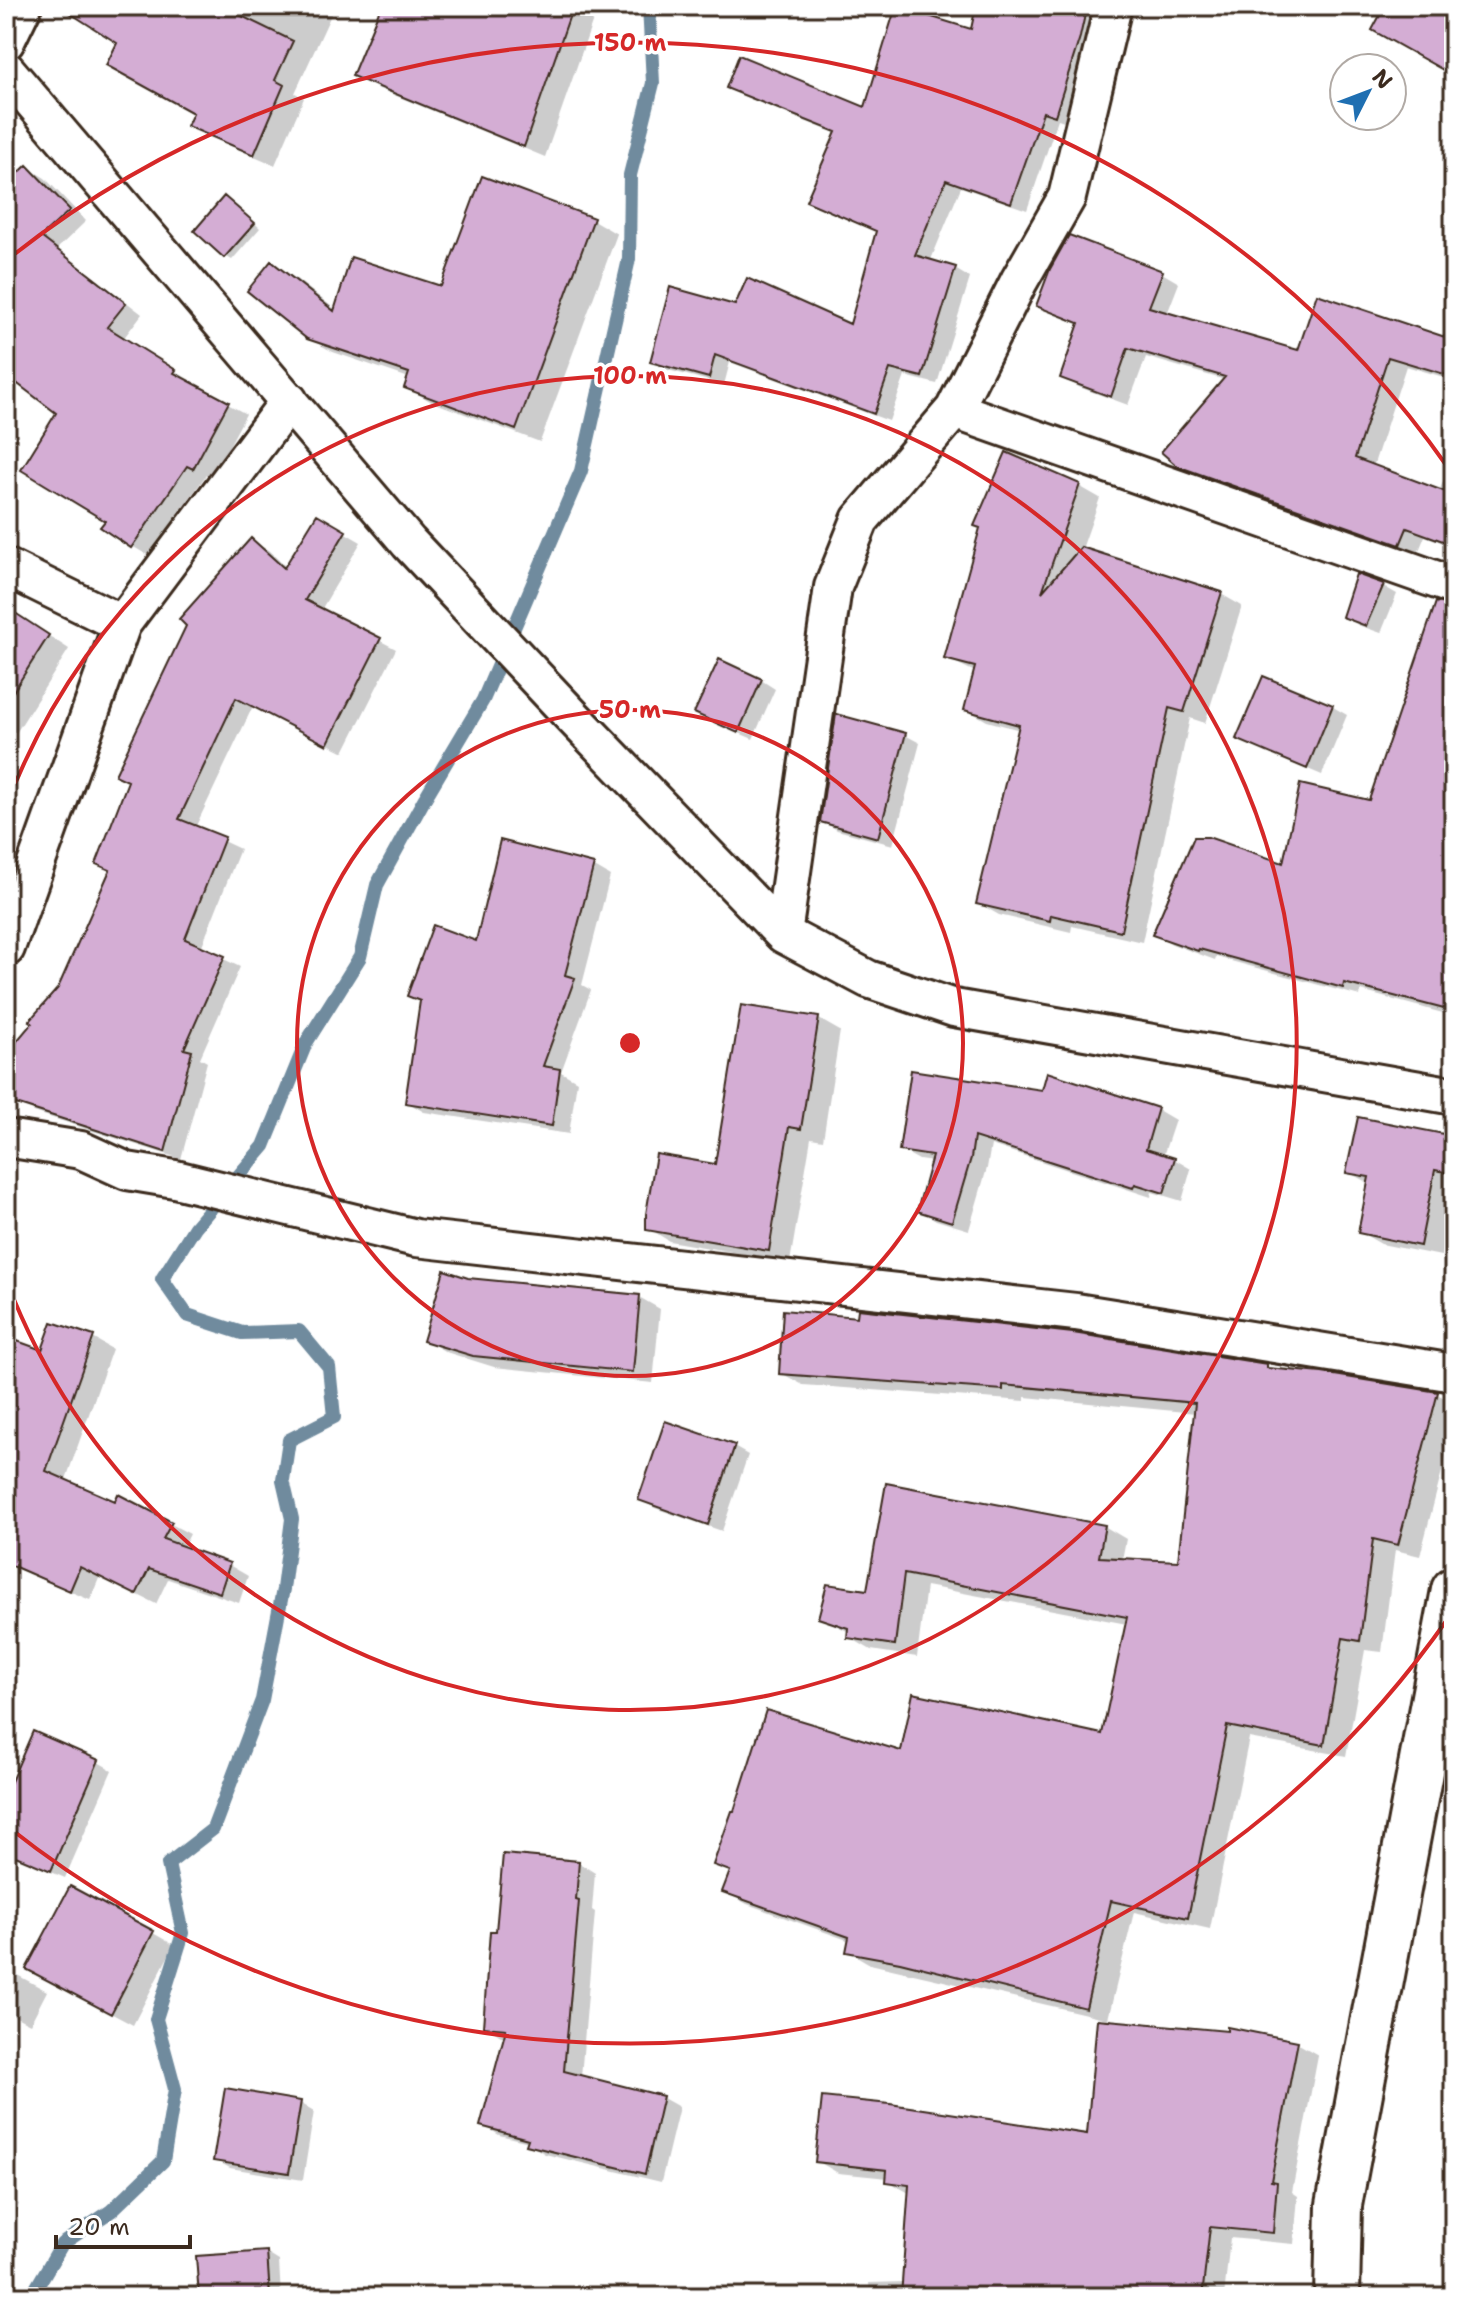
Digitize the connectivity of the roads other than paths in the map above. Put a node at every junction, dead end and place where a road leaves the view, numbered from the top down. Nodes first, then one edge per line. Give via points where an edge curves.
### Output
1 (23, 6) edge
2 (1113, 6) edge
3 (6, 41) edge
4 (6, 70) edge
5 (289, 401) junction
6 (954, 410) junction
7 (6, 567) edge
8 (1454, 586) edge
9 (122, 624) junction
10 (783, 934) junction
11 (6, 948) edge
12 (1454, 1096) edge
13 (6, 1138) edge
14 (1454, 1373) edge
15 (1454, 1590) edge
16 (1337, 2297) edge

1 - 3 street
2 - 6 street via 1067,197
4 - 5 street
5 - 9 street
5 - 10 street via 409,543
6 - 8 street
6 - 10 street via 860,520 833,587
7 - 9 street
9 - 11 street
10 - 12 street via 868,979 954,1008
13 - 14 street via 81,1150 127,1171 416,1238 1076,1312
15 - 16 main road via 1339,2205

